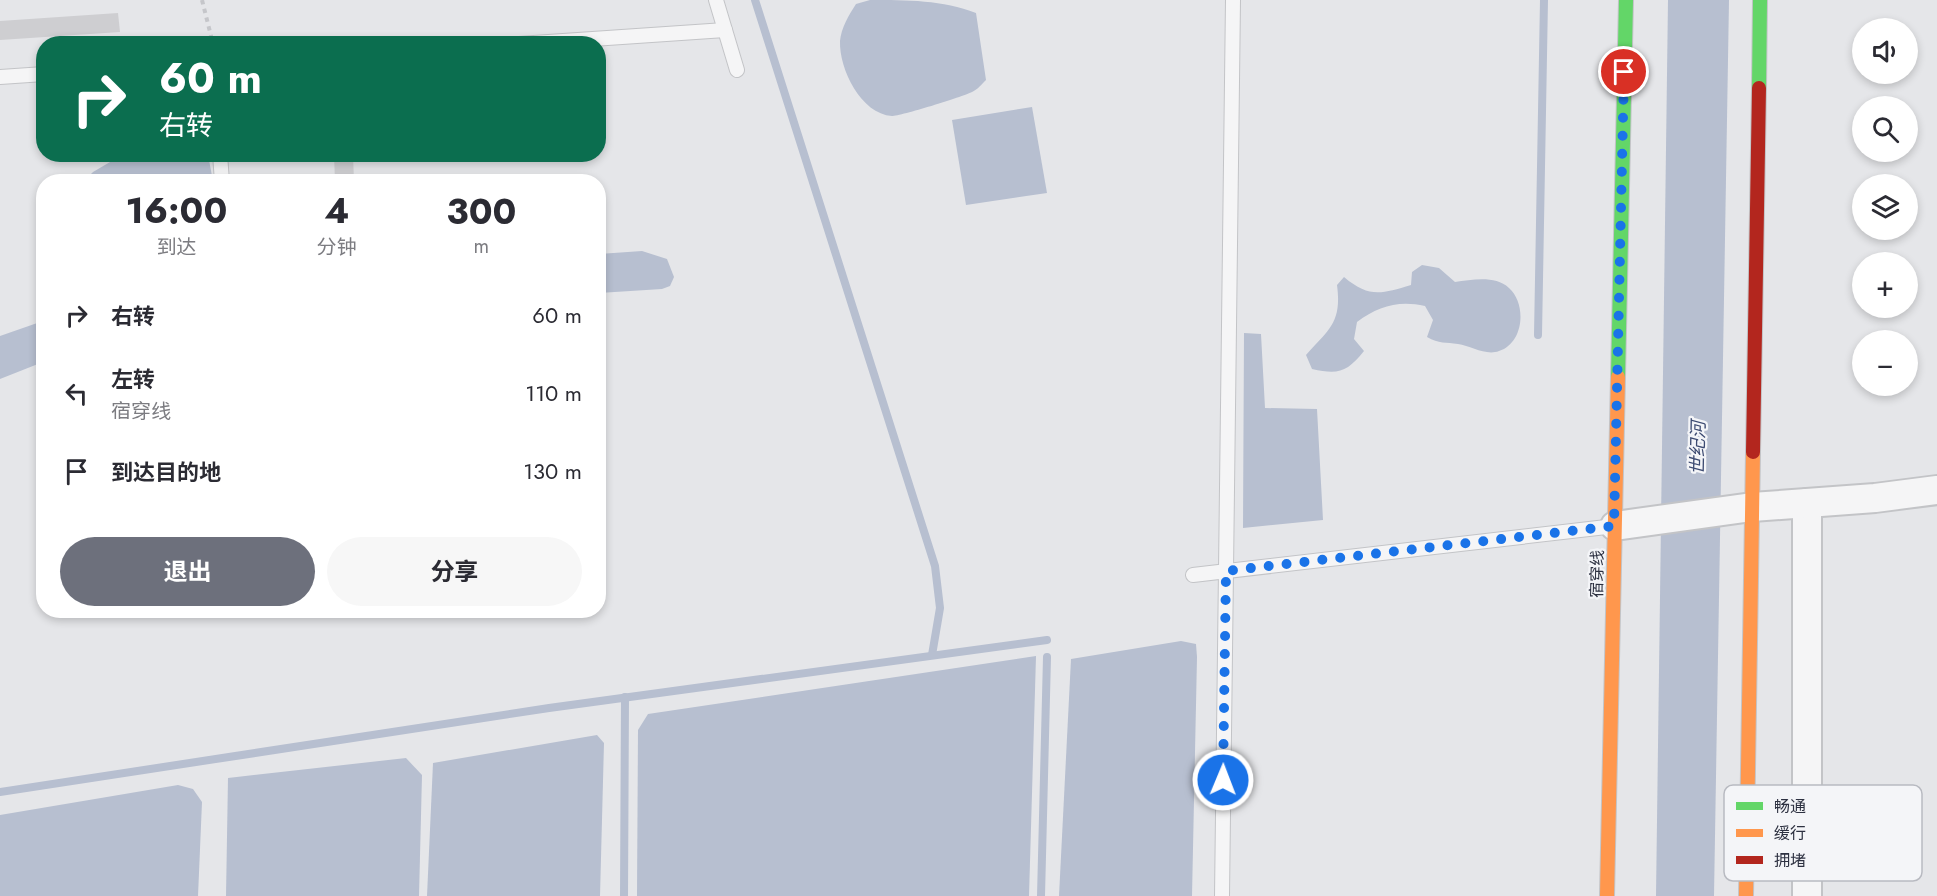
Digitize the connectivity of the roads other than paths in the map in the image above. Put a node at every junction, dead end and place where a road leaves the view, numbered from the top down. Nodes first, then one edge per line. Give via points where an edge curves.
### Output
1 (716, 0) edge
2 (1233, 0) edge
3 (1626, 0) edge
4 (1760, 0) edge
5 (725, 30) junction
6 (606, 38) edge
7 (736, 70) dead end
8 (36, 75) edge
9 (0, 77) edge
10 (1937, 490) edge
11 (1807, 503) junction
12 (1752, 507) junction
13 (1614, 526) junction
14 (1226, 571) junction
15 (1193, 575) dead end
16 (1748, 785) edge
17 (1807, 785) edge
18 (1746, 881) edge
19 (1222, 896) edge
20 (1607, 896) edge
21 (1746, 896) edge

1 - 5 lane
2 - 14 lane
3 - 13 main road, 宿穿线
4 - 12 main road
5 - 6 lane
5 - 7 lane
8 - 9 lane
10 - 11 street
11 - 12 street
11 - 17 street
12 - 13 street
12 - 16 main road
13 - 14 lane
13 - 20 main road, 宿穿线
14 - 15 lane
14 - 19 lane
18 - 21 main road

